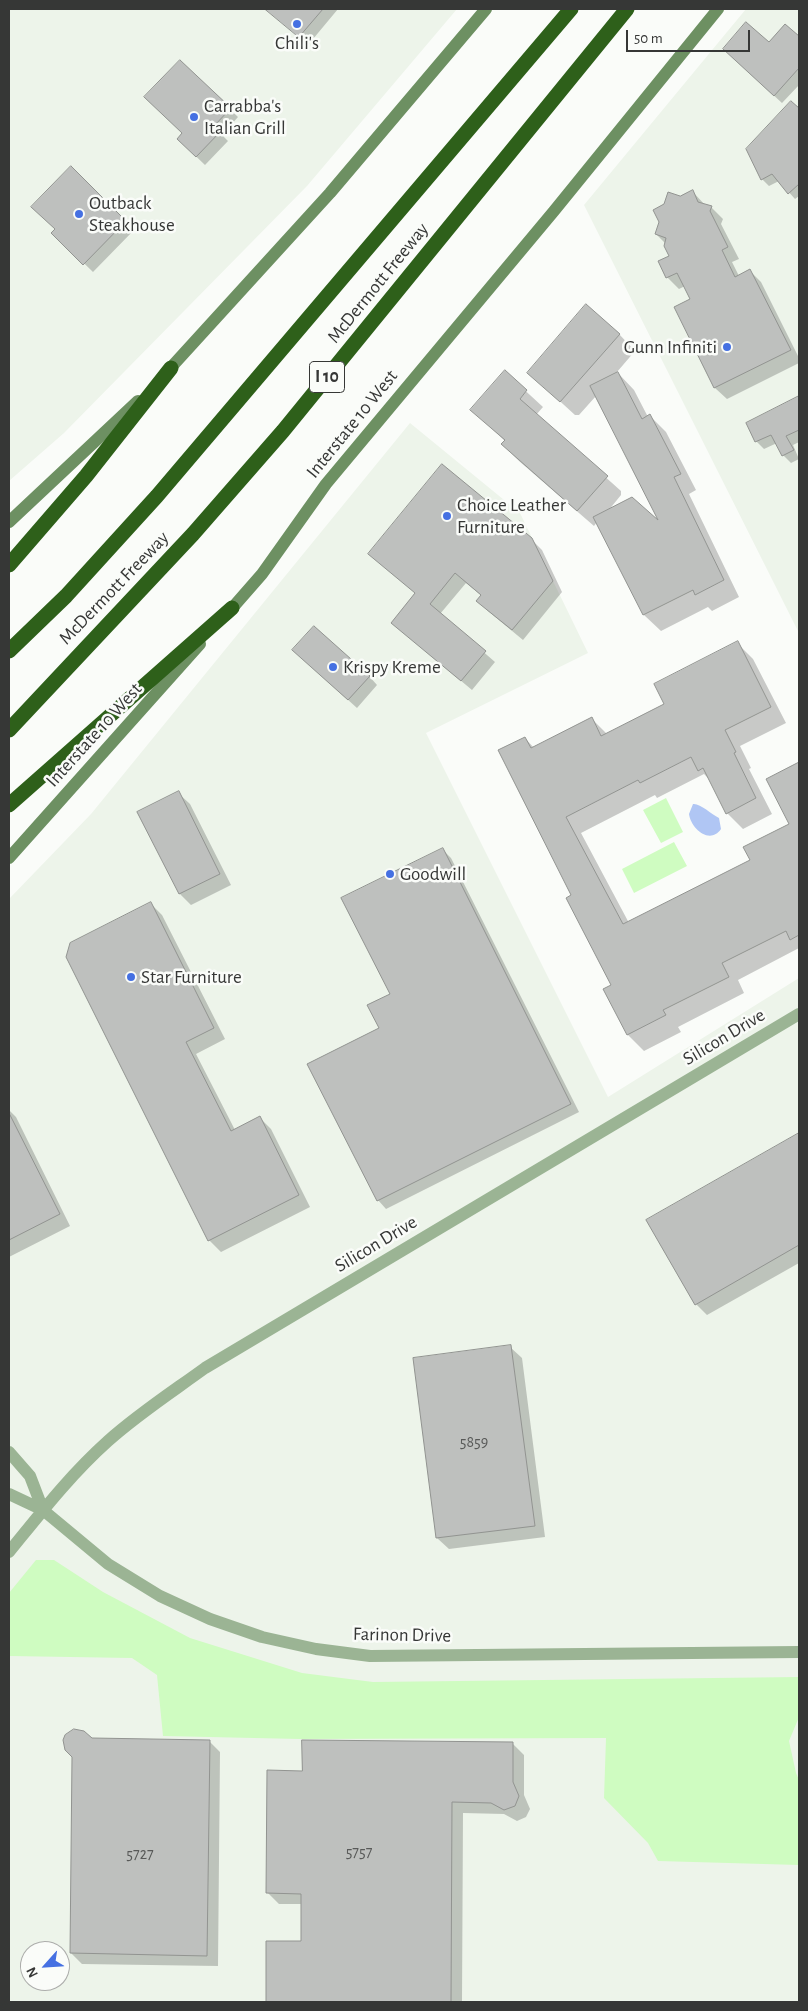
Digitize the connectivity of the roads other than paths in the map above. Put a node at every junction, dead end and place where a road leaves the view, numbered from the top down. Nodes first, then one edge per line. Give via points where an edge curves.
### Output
1 (486, 9) edge
2 (571, 9) edge
3 (627, 9) edge
4 (718, 9) edge
5 (171, 368) junction
6 (9, 522) edge
7 (9, 565) edge
8 (232, 608) junction
9 (9, 651) edge
10 (9, 730) edge
11 (9, 805) edge
12 (9, 858) edge
13 (799, 1014) edge
14 (9, 1452) edge
15 (9, 1494) edge
16 (43, 1510) junction
17 (9, 1552) edge
18 (799, 1652) edge

1 - 5 main road via 330,193
2 - 9 highway, McDermott Freeway via 156,496 66,596
3 - 10 highway, McDermott Freeway / I 10 via 283,430 193,534
4 - 8 main road, Interstate 10 West via 326,484 262,574
5 - 6 main road via 101,438
5 - 7 highway via 86,476
8 - 11 highway
8 - 12 main road, Interstate 10 West
13 - 16 street, Silicon Drive via 205,1368 154,1403 107,1442
14 - 16 street, Farinon Drive via 30,1476
15 - 16 street, Farinon Drive
16 - 17 street, Silicon Drive
16 - 18 street, Farinon Drive via 108,1564 160,1596 210,1619 262,1637 316,1649 370,1656

